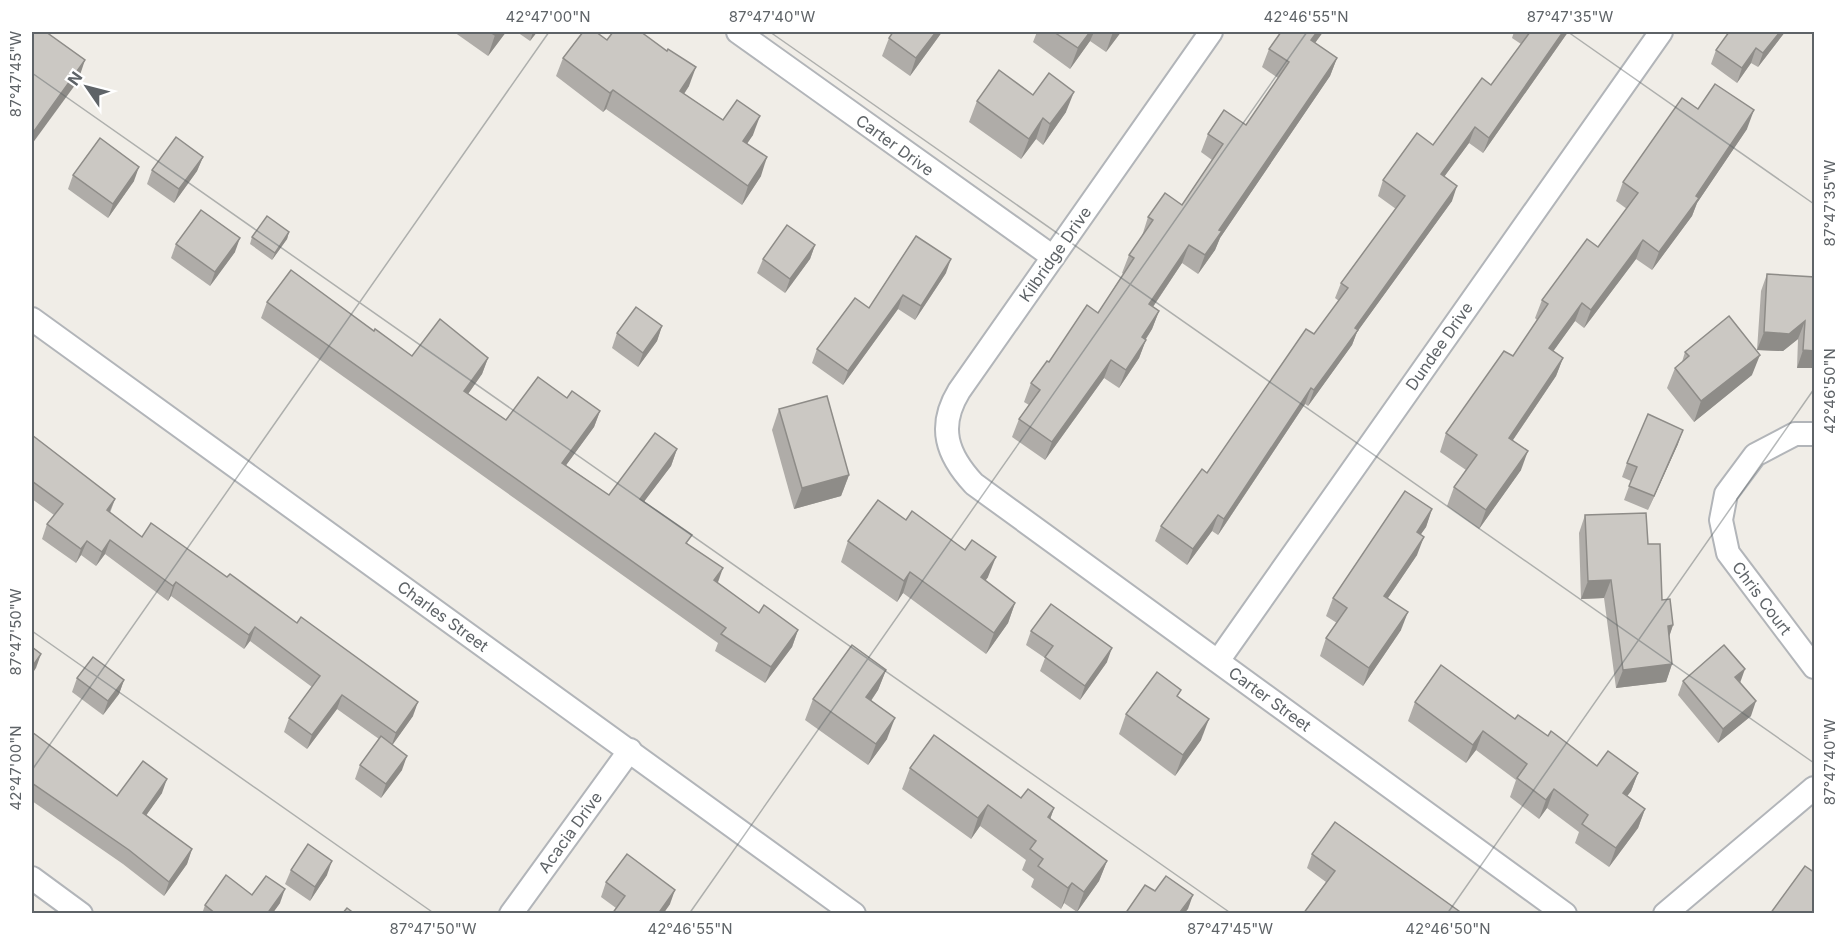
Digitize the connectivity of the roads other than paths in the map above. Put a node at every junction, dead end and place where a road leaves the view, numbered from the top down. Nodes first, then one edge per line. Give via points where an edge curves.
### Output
1 (738, 32) edge
2 (1211, 32) edge
3 (1661, 32) edge
4 (1053, 256) junction
5 (32, 319) edge
6 (1815, 434) edge
7 (974, 484) joint
8 (1218, 662) junction
9 (1815, 667) edge
10 (630, 750) junction
11 (1815, 788) edge
12 (32, 878) edge
13 (81, 914) edge
14 (511, 914) edge
15 (854, 914) edge
16 (1565, 914) edge
17 (1665, 914) edge

1 - 4 street, Carter Drive
2 - 4 street, Kilbridge Drive
3 - 8 street, Dundee Drive
4 - 7 street, Kilbridge Drive via 952,404 947,420 951,452
5 - 10 street, Charles Street
6 - 9 street, Chris Court via 1795,434 1755,455 1726,494 1721,520 1728,553
7 - 8 street, Carter Street
8 - 16 street, Carter Street
10 - 14 street, Acacia Drive
10 - 15 street, Charles Street
11 - 17 street
12 - 13 street

